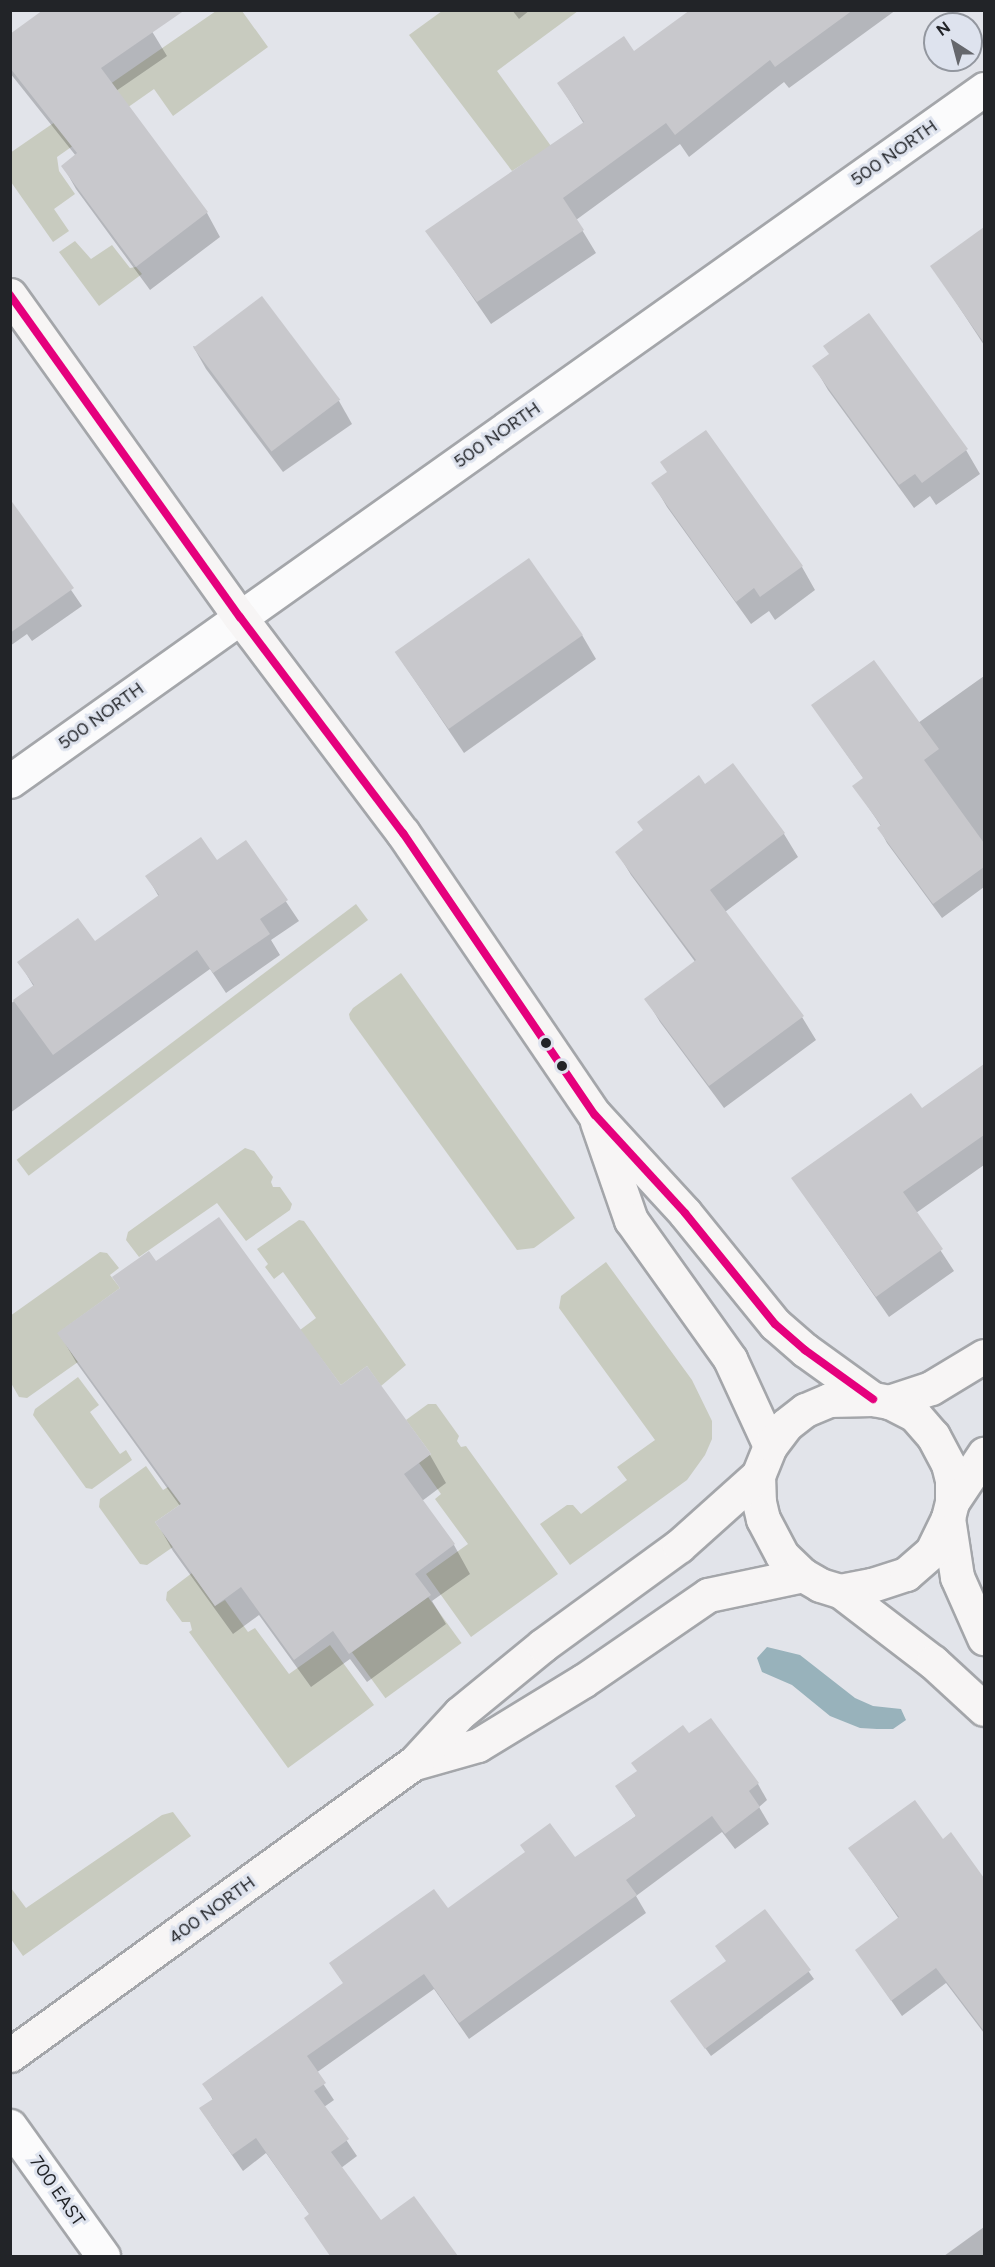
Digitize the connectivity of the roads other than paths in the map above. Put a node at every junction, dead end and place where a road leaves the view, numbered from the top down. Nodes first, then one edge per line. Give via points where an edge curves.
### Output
1 (984, 89) edge
2 (10, 295) edge
3 (240, 617) junction
4 (10, 781) edge
5 (595, 1115) junction
6 (984, 1356) edge
7 (881, 1400) junction
8 (984, 1454) edge
9 (764, 1460) junction
10 (950, 1510) junction
11 (803, 1575) junction
12 (840, 1591) junction
13 (984, 1638) edge
14 (984, 1708) edge
15 (414, 1763) junction
16 (10, 2055) edge
17 (10, 2126) edge
18 (103, 2256) edge

1 - 3 street, 500 NORTH
2 - 3 main road
3 - 4 street, 500 NORTH
3 - 5 main road via 402,833
5 - 7 main road via 686,1213 775,1324 805,1350
5 - 9 main road via 630,1220 730,1359
6 - 7 main road via 931,1388
7 - 9 main road via 830,1401 805,1410 786,1425
7 - 10 main road via 915,1416 933,1436 952,1480
8 - 10 main road
9 - 11 main road via 759,1502 782,1555
9 - 15 main road via 679,1546 543,1645 460,1713
10 - 12 main road via 932,1551 906,1574 872,1586
10 - 13 main road via 957,1577
11 - 12 main road
11 - 15 main road via 708,1594 583,1681 477,1745
12 - 14 main road via 933,1662
15 - 16 main road, 400 NORTH
17 - 18 street, 700 EAST

